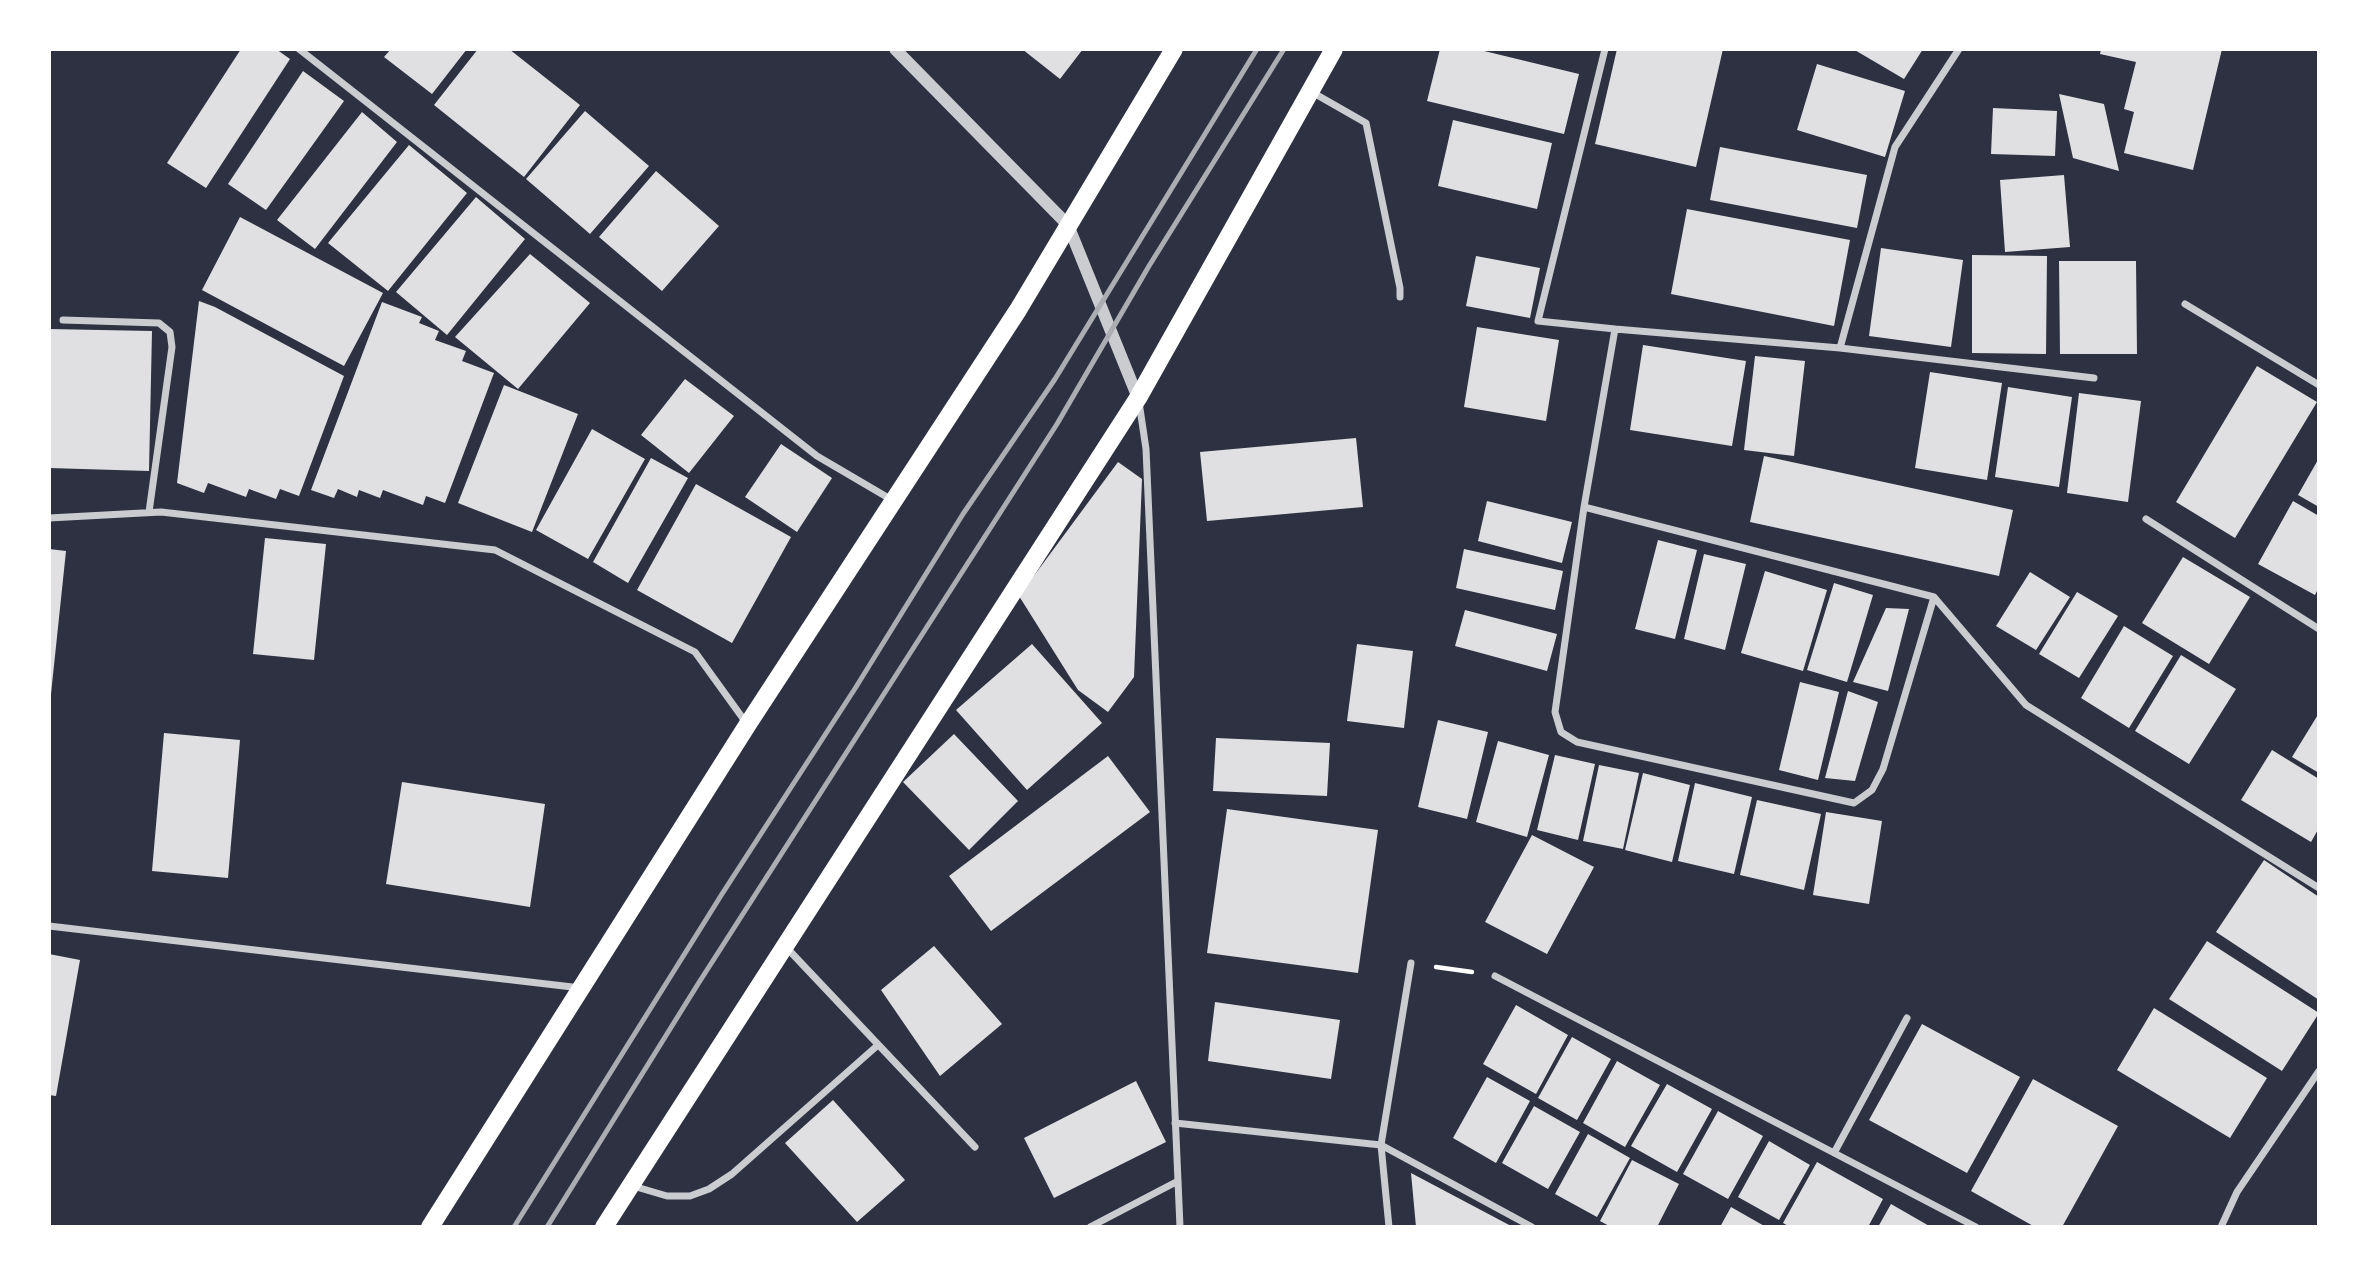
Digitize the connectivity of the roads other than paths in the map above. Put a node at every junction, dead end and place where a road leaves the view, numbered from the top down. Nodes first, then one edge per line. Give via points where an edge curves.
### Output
1 (299, 49) edge
2 (895, 49) edge
3 (1174, 49) edge
4 (1334, 49) edge
5 (1605, 49) edge
6 (1959, 49) edge
7 (1310, 90) junction
8 (1068, 225) junction
9 (1399, 297) dead end
10 (2185, 304) dead end
11 (63, 320) dead end
12 (1615, 329) junction
13 (1840, 348) junction
14 (2094, 378) dead end
15 (2319, 385) edge
16 (1138, 398) junction
17 (892, 500) junction
18 (1584, 507) junction
19 (149, 512) junction
20 (49, 517) edge
21 (2146, 519) dead end
22 (1934, 597) junction
23 (2319, 629) edge
24 (748, 724) junction
25 (2319, 888) edge
26 (49, 926) edge
27 (785, 946) junction
28 (1411, 963) road end
29 (1495, 976) road end
30 (581, 988) junction
31 (1907, 1018) dead end
32 (878, 1045) junction
33 (2319, 1071) edge
34 (1175, 1123) junction
35 (1381, 1145) junction
36 (975, 1147) dead end
37 (1834, 1153) junction
38 (1178, 1181) junction
39 (631, 1186) junction
40 (430, 1227) edge
41 (604, 1227) edge
42 (1090, 1227) edge
43 (1181, 1227) edge
44 (1389, 1227) edge
45 (1532, 1227) edge
46 (1976, 1227) edge
47 (2221, 1227) edge

1 - 17 street via 817,456
2 - 8 street
3 - 8 main road
4 - 7 main road
5 - 12 street via 1538,321
6 - 13 street via 1895,148
7 - 9 street via 1366,123
7 - 16 main road
8 - 16 street
8 - 17 main road via 1018,310
10 - 15 street
11 - 19 street via 159,323 170,332 172,347
12 - 13 street
12 - 18 street
13 - 14 street
16 - 27 main road
16 - 34 street via 1147,463
17 - 24 main road
18 - 22 street
18 - 22 street via 1555,712 1561,732 1577,742 1854,803 1872,790 1883,769
19 - 20 street
19 - 24 street via 495,550 695,652
21 - 23 street
22 - 25 street via 2026,705
24 - 30 main road
26 - 30 street
27 - 32 street
27 - 39 main road
28 - 35 street
29 - 37 street
30 - 40 main road
31 - 37 street
32 - 36 street
32 - 39 street via 709,1189 690,1196 667,1196
33 - 47 street via 2237,1192
34 - 35 street
34 - 38 street
35 - 44 street
35 - 45 street
37 - 46 street
38 - 42 street
38 - 43 street
39 - 41 main road

